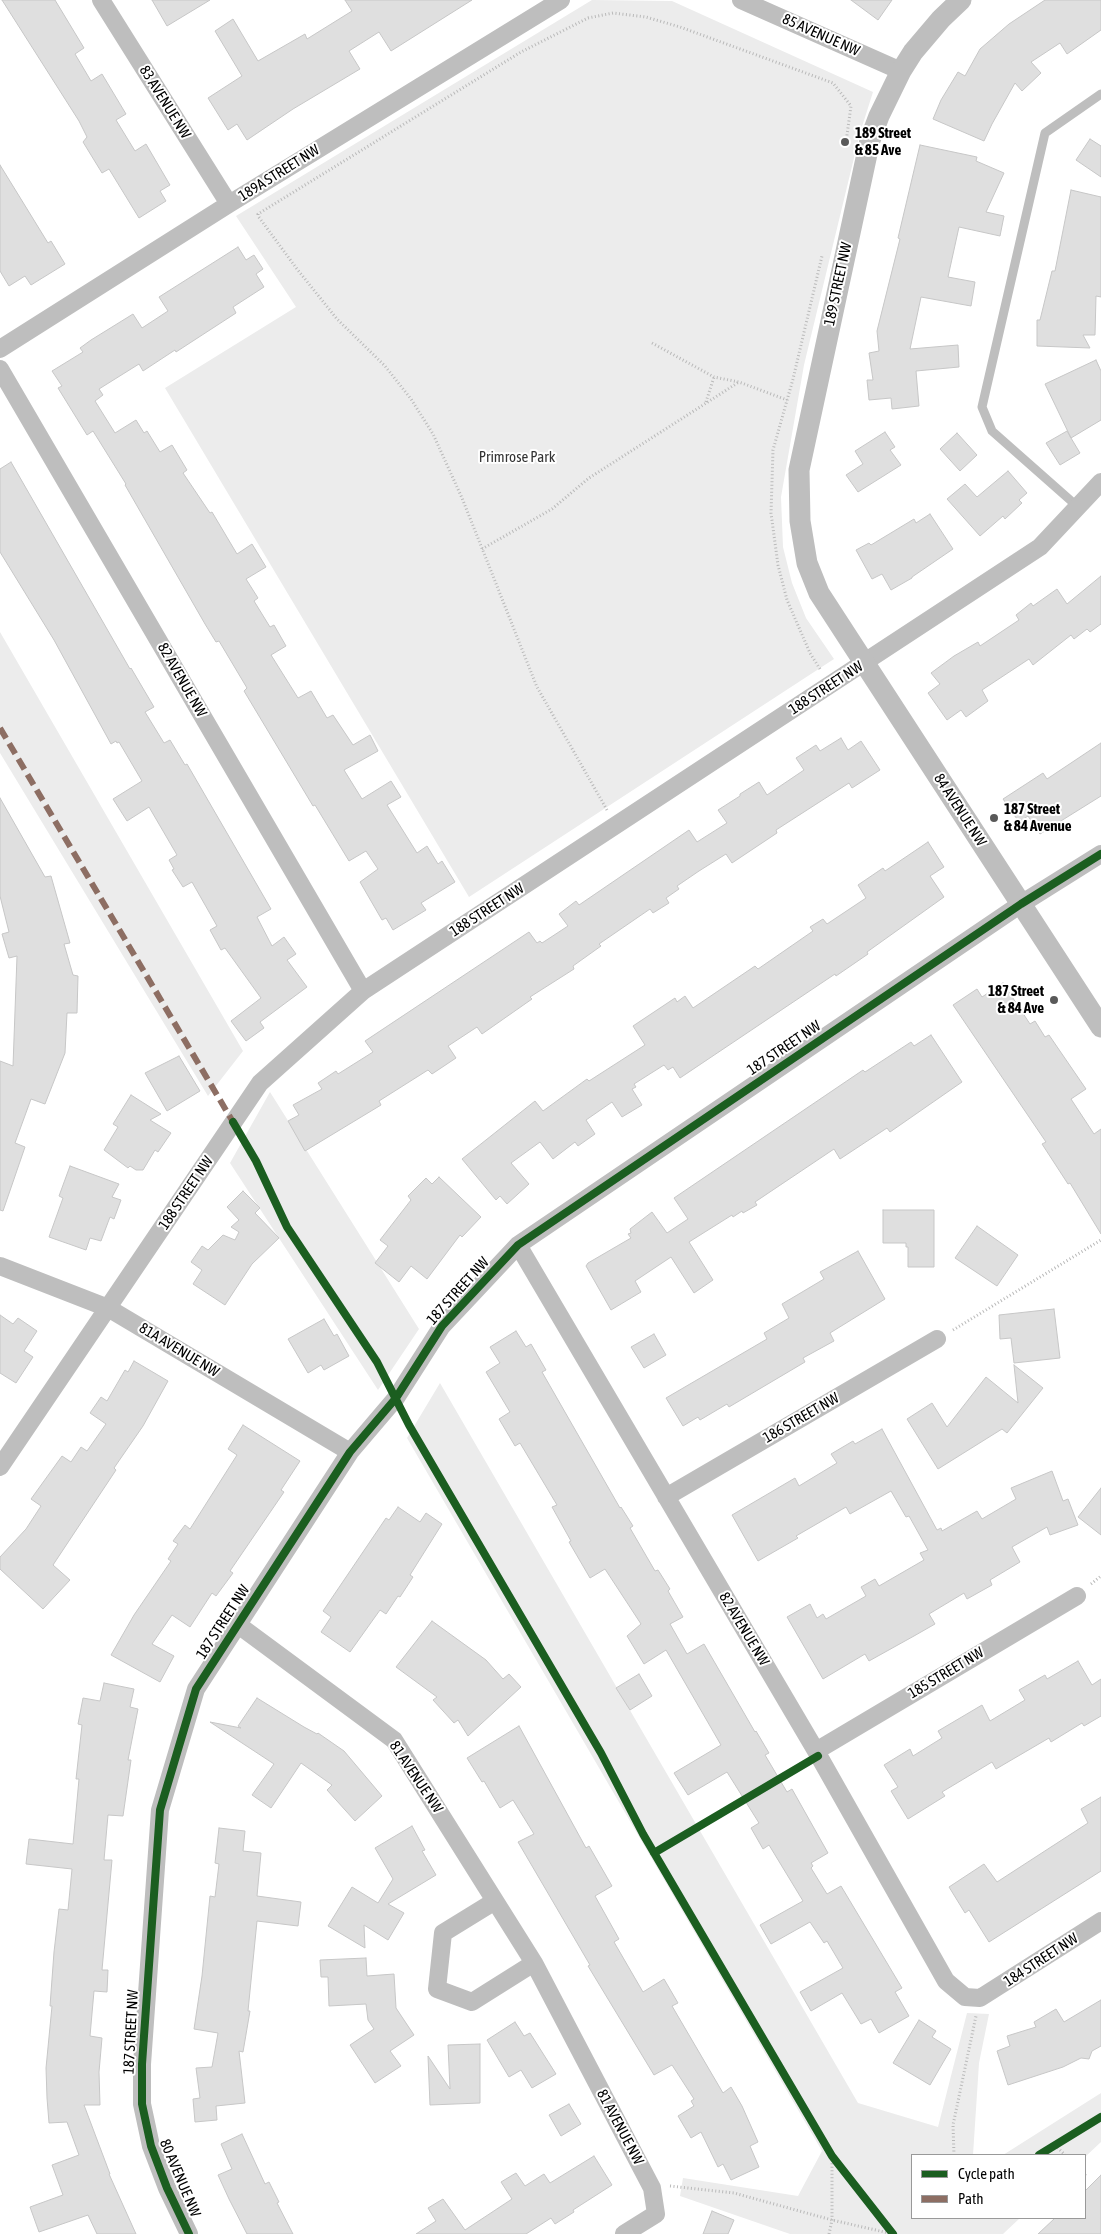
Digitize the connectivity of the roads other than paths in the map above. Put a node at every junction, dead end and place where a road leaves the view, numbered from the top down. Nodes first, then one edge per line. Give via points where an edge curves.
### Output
1 (101, 0) edge
2 (561, 0) edge
3 (961, 0) edge
4 (752, 2) edge
5 (901, 70) junction
6 (1101, 94) edge
7 (229, 204) junction
8 (0, 349) edge
9 (0, 369) edge
10 (1101, 482) edge
11 (1078, 506) junction
12 (819, 593) joint
13 (864, 663) junction
14 (1101, 854) edge
15 (1021, 904) junction
16 (364, 990) junction
17 (1101, 1027) edge
18 (518, 1246) junction
19 (0, 1266) edge
20 (108, 1308) junction
21 (937, 1339) road end
22 (350, 1452) junction
23 (0, 1467) edge
24 (666, 1497) junction
25 (1077, 1596) dead end
26 (237, 1624) junction
27 (816, 1751) junction
28 (496, 1901) junction
29 (1101, 1921) edge
30 (534, 1963) junction
31 (980, 1998) joint
32 (142, 2104) joint
33 (189, 2234) edge
34 (624, 2234) edge

1 - 7 street, 83 AVENUE NW
2 - 7 street, 189A STREET NW
3 - 5 street, 189 STREET NW via 926,35
4 - 5 street, 85 AVENUE NW
5 - 12 street, 189 STREET NW via 879,116 863,166 799,470 800,522 807,563
6 - 11 lane via 1045,133 982,407 992,431
7 - 8 street, 189A STREET NW
9 - 16 street, 82 AVENUE NW
10 - 11 street, 188 STREET NW
11 - 13 street, 188 STREET NW via 1040,547
12 - 13 street, 84 AVENUE NW
13 - 15 street, 84 AVENUE NW
13 - 16 street, 188 STREET NW
14 - 15 street, 187 STREET NW
15 - 17 street, 84 AVENUE NW
15 - 18 street, 187 STREET NW
16 - 20 street, 188 STREET NW via 260,1083
18 - 22 street, 187 STREET NW via 442,1326 396,1398
18 - 24 street, 82 AVENUE NW
19 - 20 street, 81A AVENUE NW
20 - 22 street, 81A AVENUE NW
20 - 23 street, 188 STREET NW
21 - 24 street, 186 STREET NW
22 - 26 street, 187 STREET NW
24 - 27 street, 82 AVENUE NW
25 - 27 street, 185 STREET NW
26 - 28 street, 81 AVENUE NW via 394,1740
26 - 32 street, 187 STREET NW via 196,1689 160,1810
27 - 31 street, 82 AVENUE NW via 946,1981 965,1997
28 - 30 street, 81 AVENUE NW
28 - 30 street via 443,1933 437,1989 472,2002
29 - 31 street, 184 STREET NW
30 - 34 street, 81 AVENUE NW via 652,2188 656,2214
32 - 33 street, 80 AVENUE NW via 151,2146

